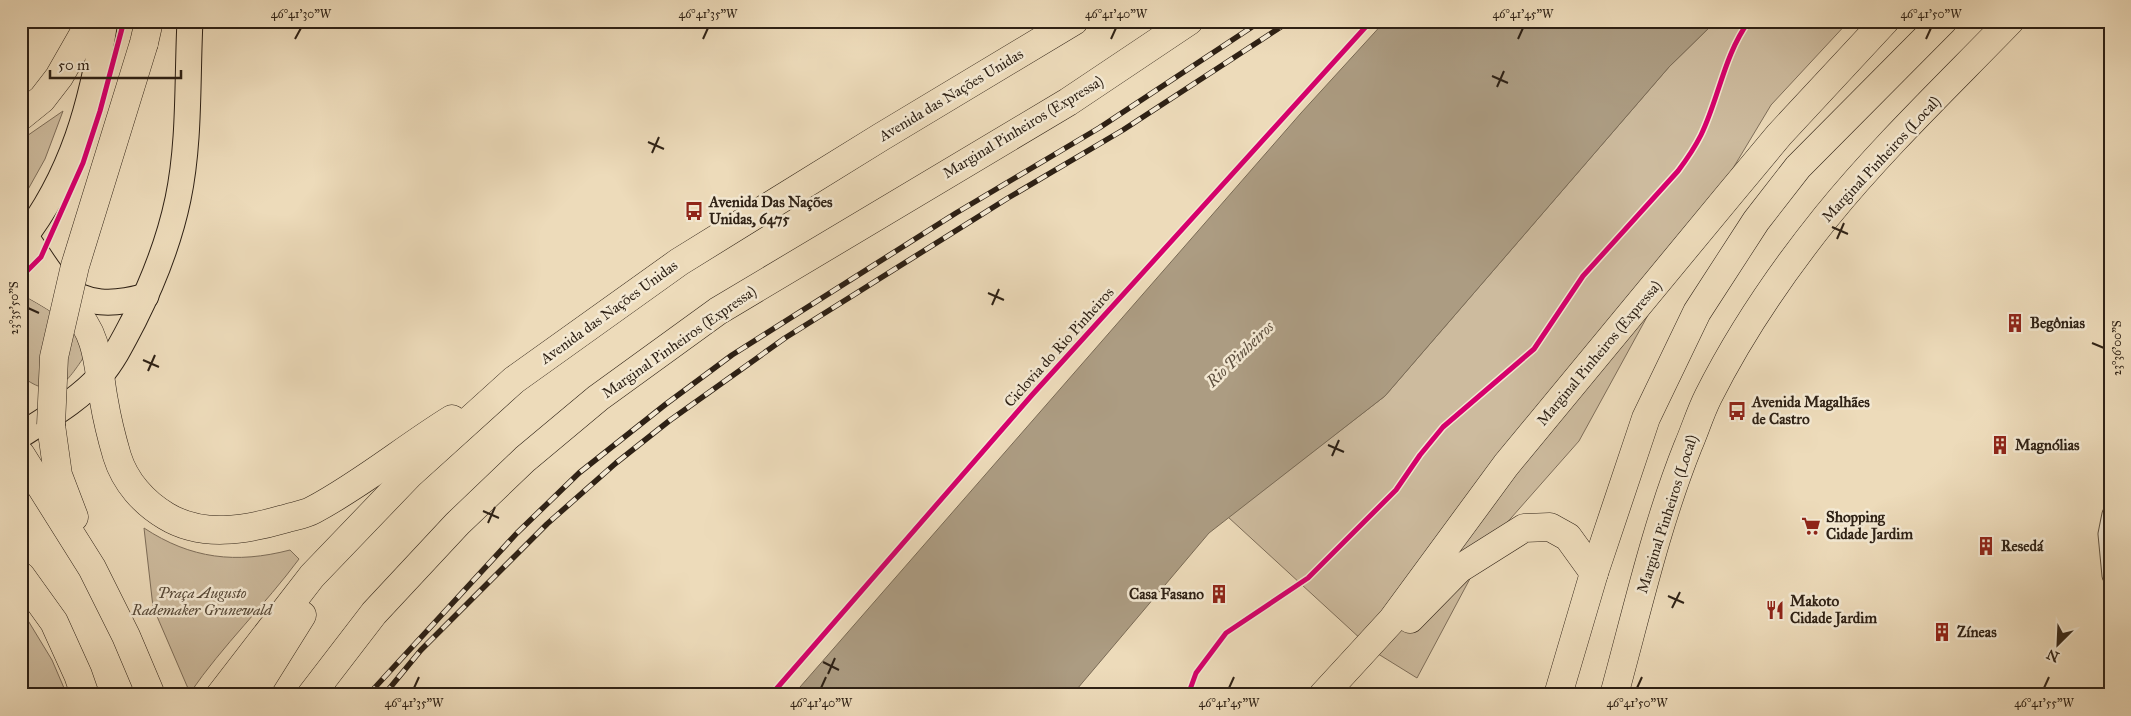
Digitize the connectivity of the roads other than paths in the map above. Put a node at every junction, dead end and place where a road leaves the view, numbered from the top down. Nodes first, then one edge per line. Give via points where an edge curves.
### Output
1 (92, 21) edge
2 (105, 21) edge
3 (190, 21) edge
4 (1074, 21) edge
5 (1189, 21) edge
6 (1886, 21) edge
7 (1943, 21) edge
8 (2010, 21) edge
9 (147, 32) edge
10 (21, 116) edge
11 (23, 239) edge
12 (21, 278) edge
13 (146, 296) junction
14 (100, 376) junction
15 (514, 380) junction
16 (21, 435) edge
17 (21, 454) edge
18 (2110, 514) edge
19 (349, 537) junction
20 (92, 568) junction
21 (1594, 573) junction
22 (21, 576) edge
23 (2110, 576) edge
24 (1348, 668) junction
25 (85, 695) edge
26 (151, 695) edge
27 (220, 695) edge
28 (252, 695) edge
29 (311, 695) edge
30 (1323, 695) edge
31 (1558, 695) edge
32 (1614, 695) edge

1 - 10 highway via 59,77 42,99
2 - 11 main road via 88,108 70,159 45,207
3 - 13 main road via 185,141 178,198 166,246
4 - 15 highway, Avenida das Nações Unidas via 678,262
5 - 29 highway, Marginal Pinheiros (Expressa) via 1068,102 718,311 598,398 525,458 457,524 374,613
6 - 24 highway, Marginal Pinheiros (Expressa) via 1779,135 1729,195 1506,465 1392,620
7 - 21 highway via 1798,167 1756,220 1698,312 1646,418
8 - 32 highway, Marginal Pinheiros (Local) via 1826,216 1771,290 1731,355 1707,399 1677,474
9 - 20 highway, bridge via 75,266 54,357 51,425 58,475
11 - 13 main road via 58,282 77,296 100,302 123,302
12 - 14 highway via 74,311 88,330 97,353
13 - 14 main road
14 - 15 highway via 118,458 129,482 151,507 177,522 209,530 233,530 271,523 311,511
14 - 16 main road via 70,402
15 - 19 highway, Avenida das Nações Unidas via 410,474
17 - 20 highway
18 - 23 street via 2106,534
19 - 27 highway, Avenida das Nações Unidas via 312,576
19 - 28 highway
20 - 26 highway
21 - 24 highway via 1568,536 1550,527 1524,528 1458,569 1412,616
21 - 31 highway
22 - 25 highway via 54,622
24 - 30 highway, Marginal Pinheiros (Expressa)

